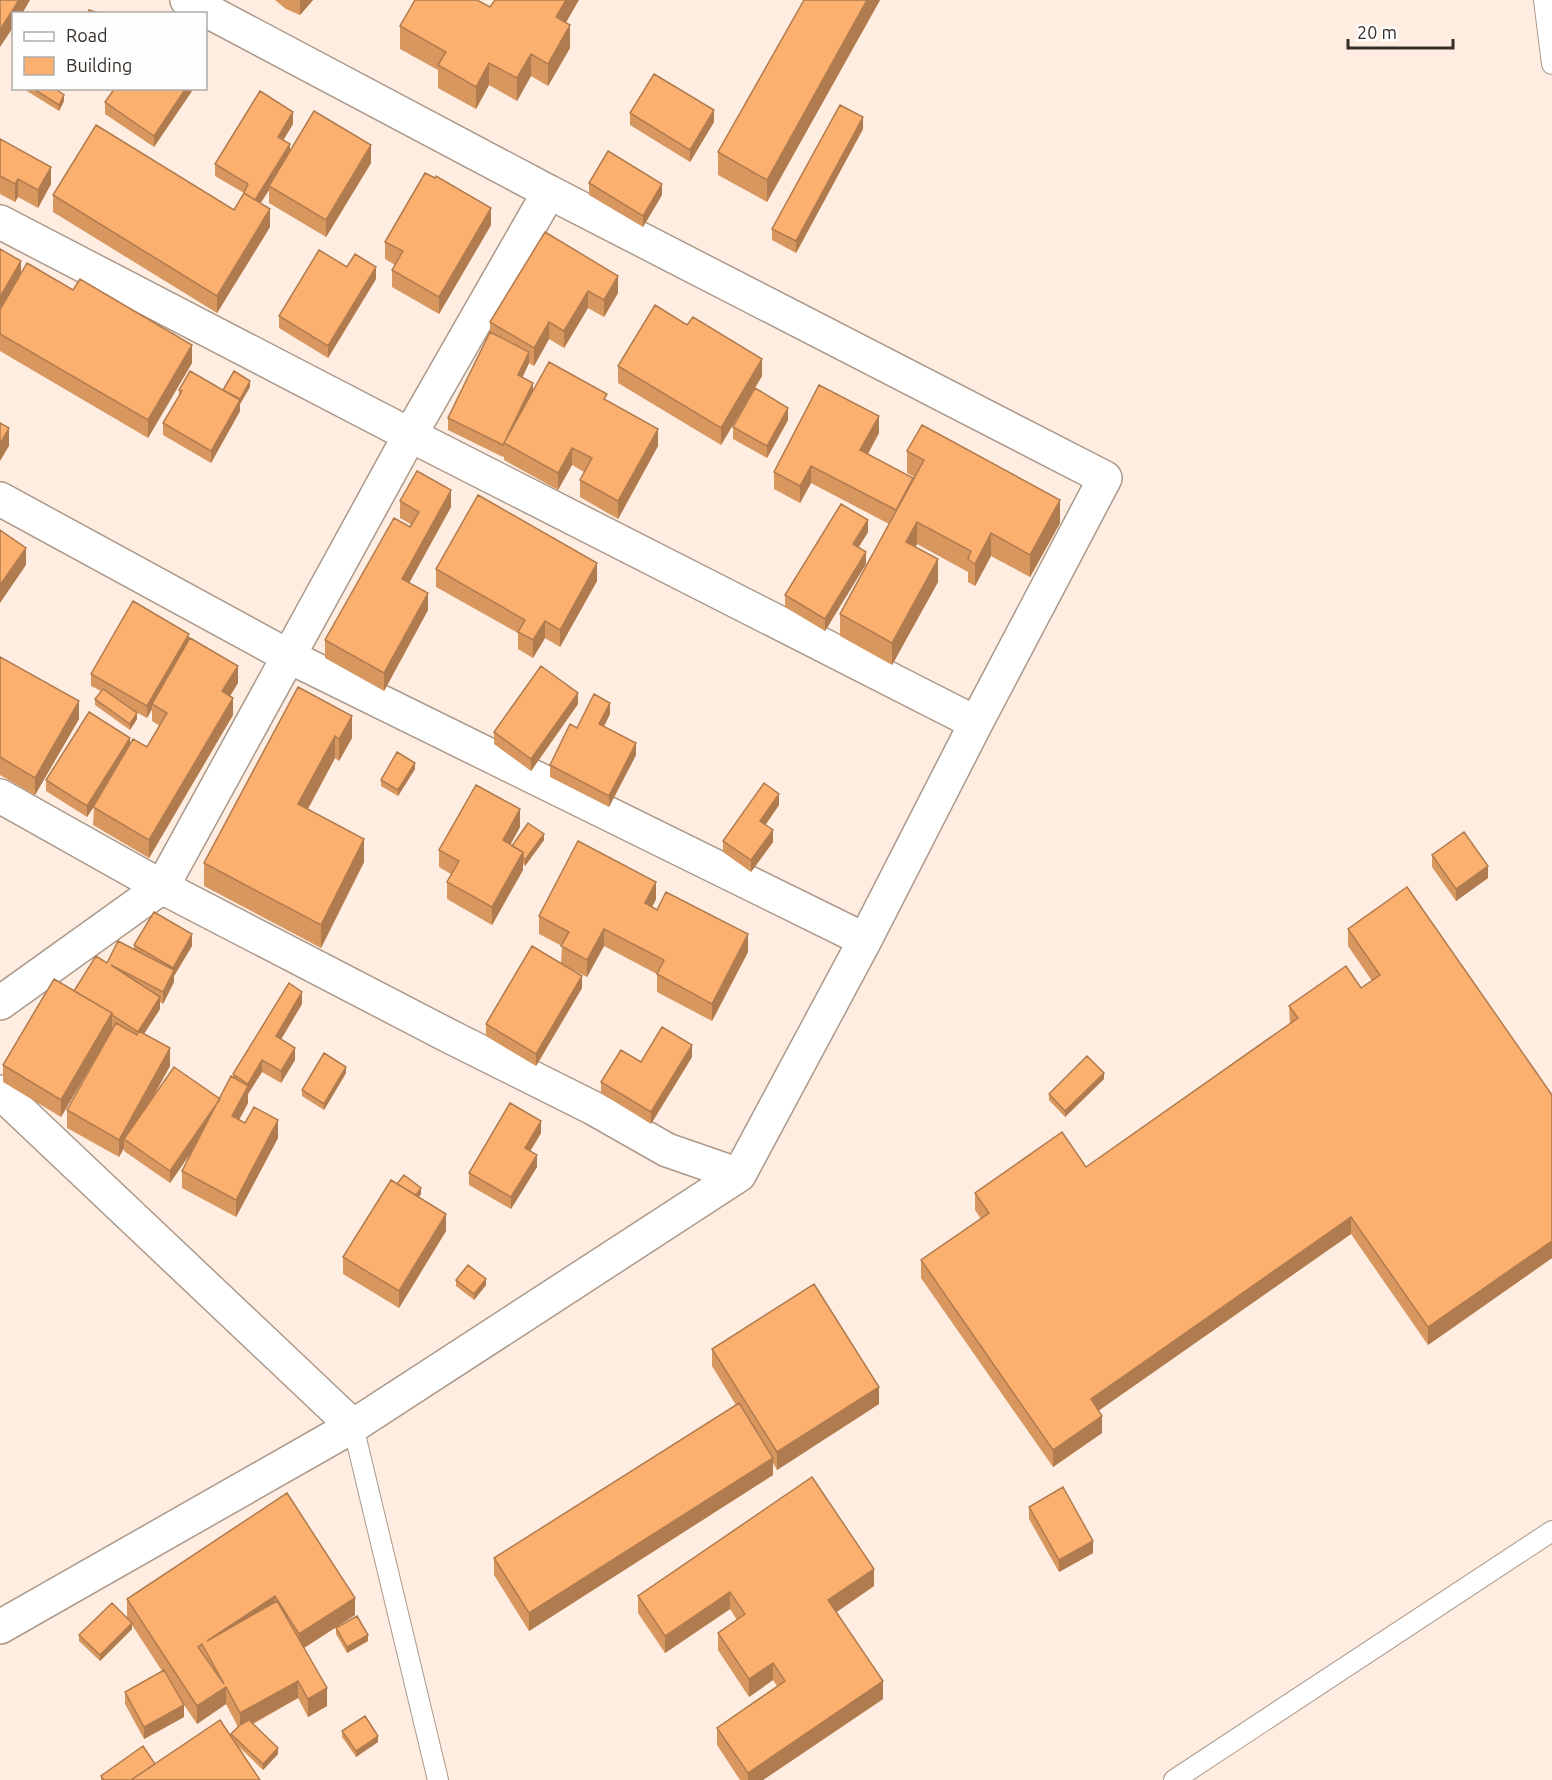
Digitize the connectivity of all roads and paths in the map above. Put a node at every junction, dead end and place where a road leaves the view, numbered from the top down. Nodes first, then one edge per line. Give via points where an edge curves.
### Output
1 (187, 0) edge
2 (1544, 0) edge
3 (1552, 64) edge
4 (549, 192) junction
5 (0, 222) edge
6 (410, 435) junction
7 (0, 499) edge
8 (288, 656) junction
9 (976, 723) junction
10 (0, 796) edge
11 (162, 887) junction
12 (865, 940) junction
13 (0, 1003) edge
14 (0, 1092) edge
15 (739, 1175) junction
16 (353, 1426) junction
17 (1552, 1531) edge
18 (0, 1627) edge
19 (438, 1780) edge
20 (1174, 1780) edge

1 - 4 street
2 - 3 lane
4 - 6 street
4 - 9 street via 1105,478
5 - 6 street
6 - 8 street
6 - 9 street
7 - 8 street
8 - 11 street
8 - 12 street
9 - 12 street
10 - 11 street
11 - 13 street
11 - 15 street via 593,1108 667,1150
12 - 15 street
14 - 16 street
15 - 16 street
16 - 18 street
16 - 19 lane
17 - 20 lane

